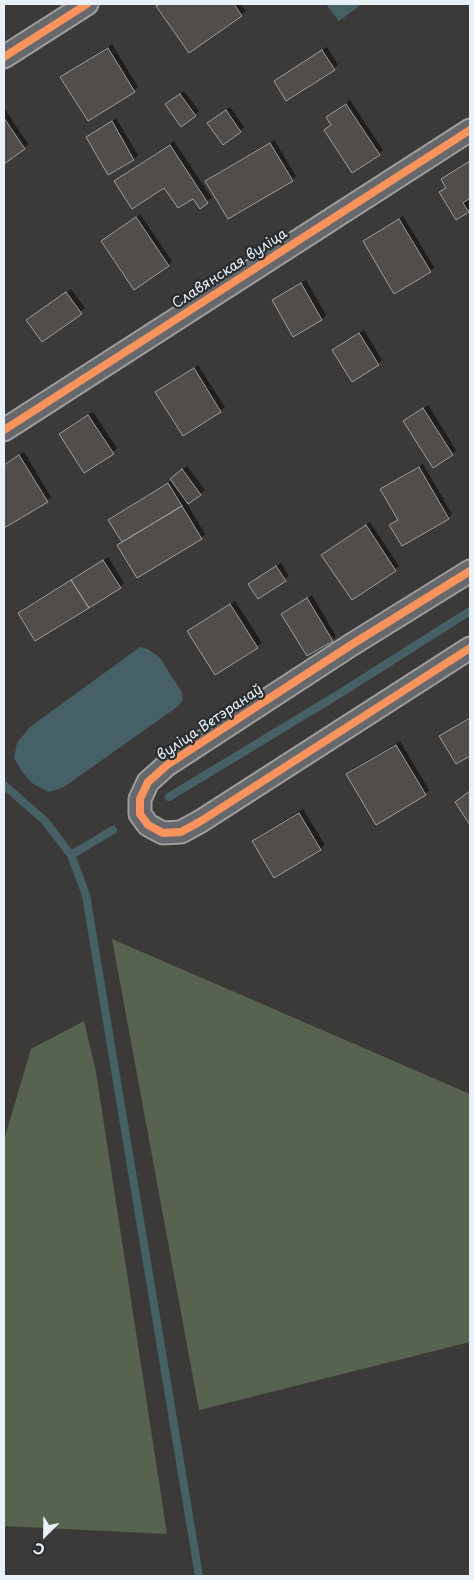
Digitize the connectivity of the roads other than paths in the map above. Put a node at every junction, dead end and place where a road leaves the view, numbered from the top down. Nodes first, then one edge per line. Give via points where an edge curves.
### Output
1 (86, 4) edge
2 (4, 57) edge
3 (470, 130) edge
4 (4, 430) edge
5 (470, 571) edge
6 (470, 648) edge

1 - 2 street
3 - 4 street, Славянская вуліца
5 - 6 street, вуліца Ветэранаў via 167,765 148,782 140,799 140,814 148,825 163,834 181,832

